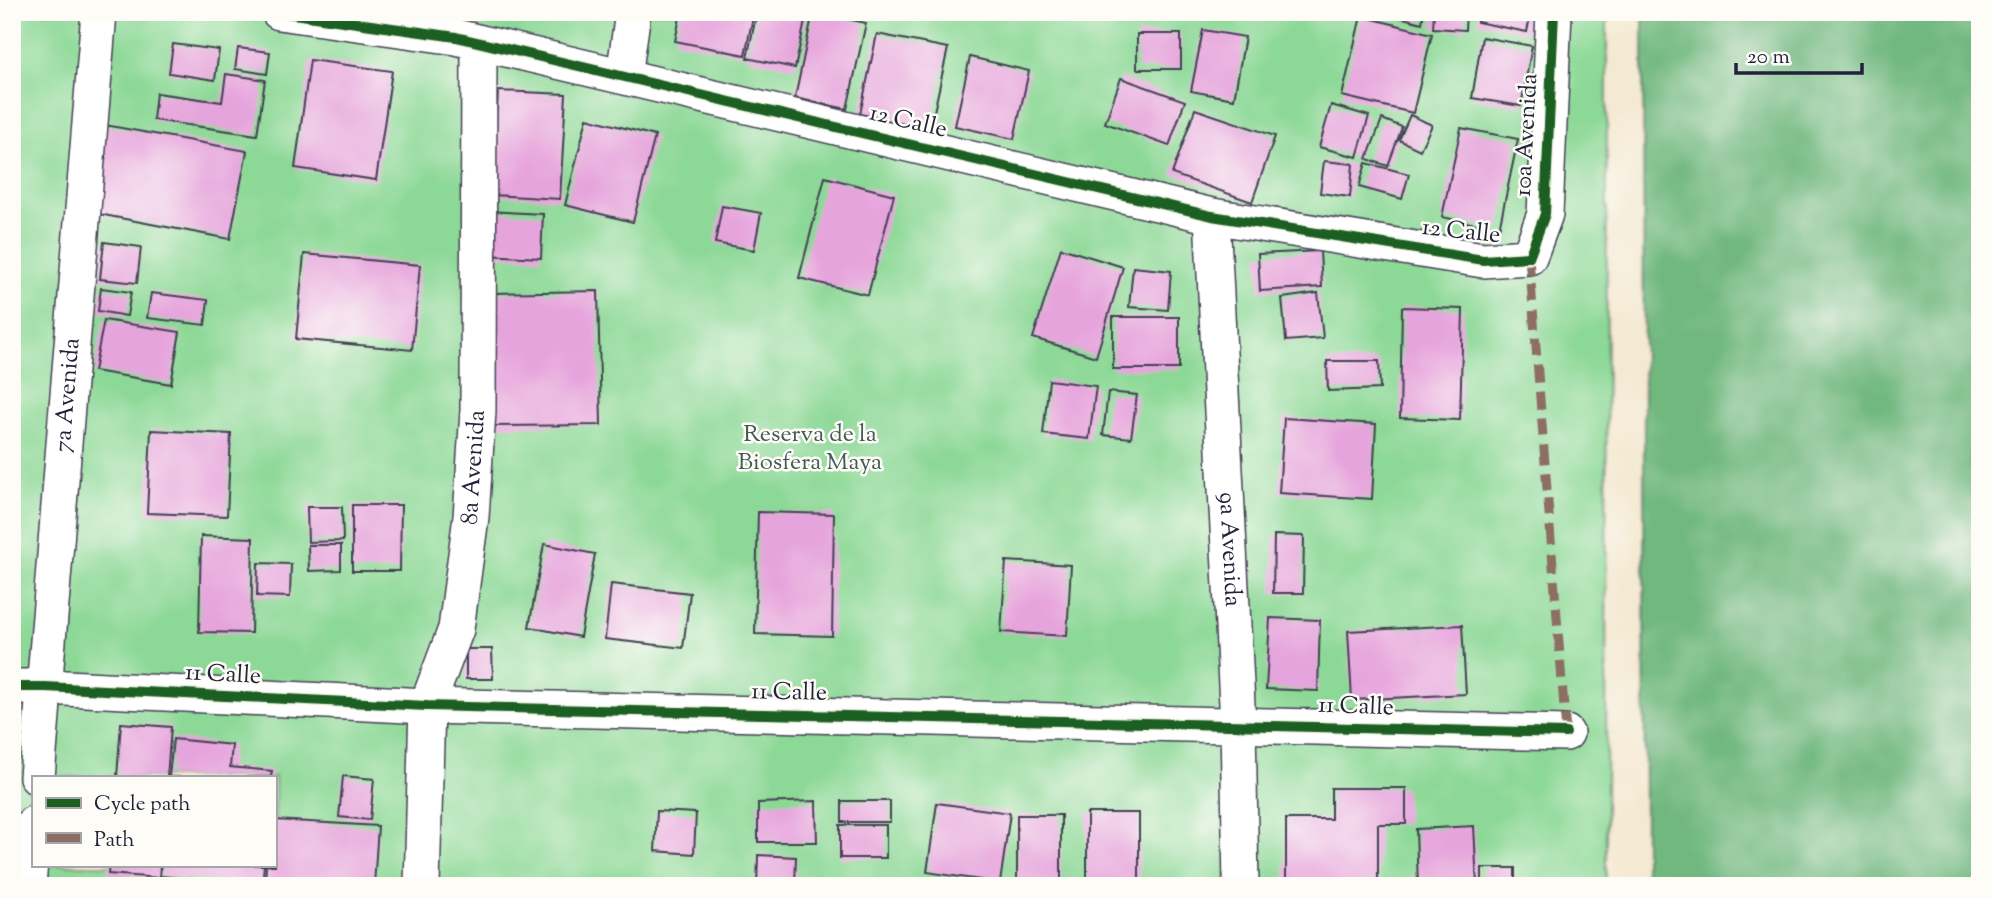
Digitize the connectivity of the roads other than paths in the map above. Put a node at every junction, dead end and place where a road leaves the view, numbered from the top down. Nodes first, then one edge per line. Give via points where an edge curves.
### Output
1 (99, 12) edge
2 (279, 12) edge
3 (633, 12) edge
4 (1554, 12) edge
5 (479, 43) junction
6 (624, 76) junction
7 (1212, 216) junction
8 (1529, 257) joint
9 (29, 687) edge
10 (427, 706) junction
11 (1238, 724) junction
12 (1566, 733) dead end
13 (37, 776) edge
14 (32, 836) edge
15 (28, 886) edge
16 (422, 886) edge
17 (1241, 886) edge

1 - 9 street, 7a Avenida
2 - 5 street, 12 Calle
3 - 6 street
4 - 8 street, 10a Avenida via 1545,214
5 - 6 street, 12 Calle
5 - 10 street, 8a Avenida via 478,411 471,517 456,629
6 - 7 street, 12 Calle
7 - 8 street, 12 Calle via 1483,260
7 - 11 street, 9a Avenida
9 - 10 street, 11 Calle
9 - 13 street, 7a Avenida
10 - 11 street, 11 Calle
10 - 16 street, 8a Avenida
11 - 12 street, 11 Calle
11 - 17 street, 9a Avenida
14 - 15 street

